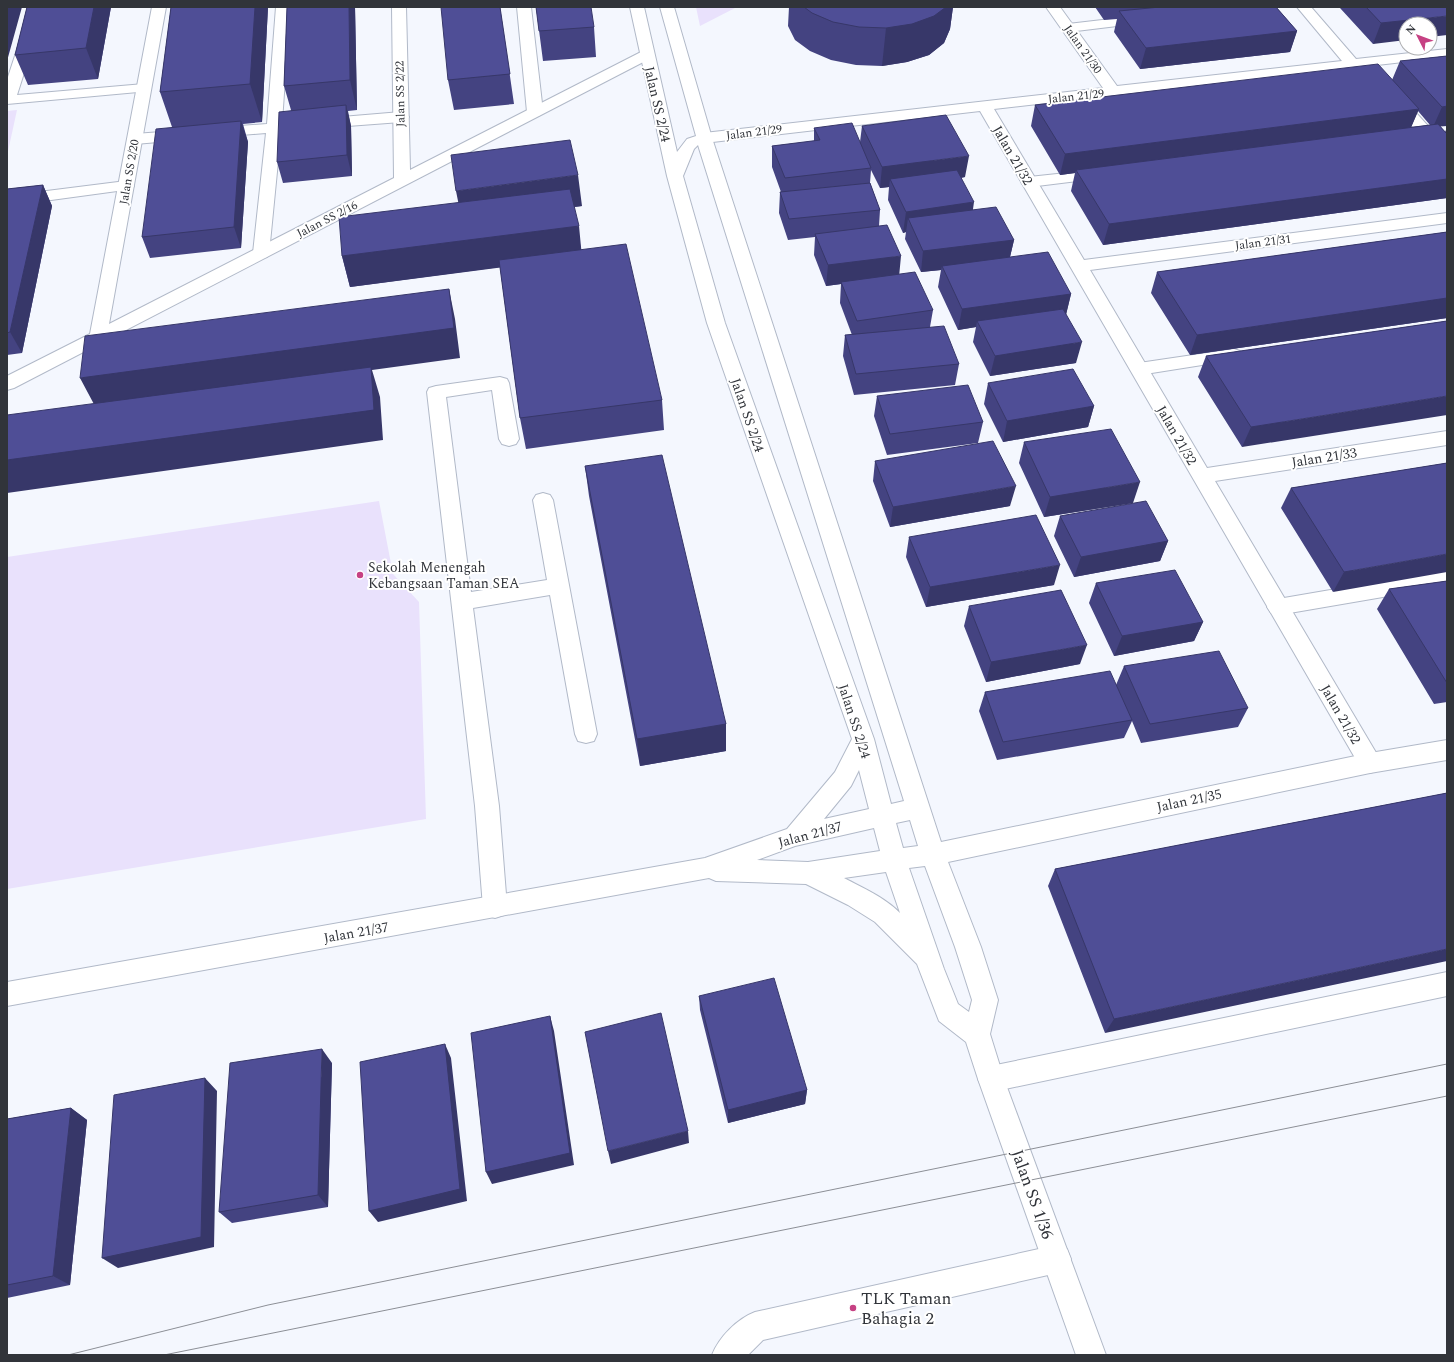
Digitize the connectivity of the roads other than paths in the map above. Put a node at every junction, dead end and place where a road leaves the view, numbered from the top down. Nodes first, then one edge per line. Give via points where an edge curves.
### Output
1 (38, 7) edge
2 (159, 7) edge
3 (283, 7) edge
4 (399, 7) edge
5 (524, 7) edge
6 (637, 7) edge
7 (667, 7) edge
8 (1054, 7) edge
9 (1304, 7) edge
10 (1160, 18) edge
11 (1068, 28) junction
12 (1447, 53) edge
13 (646, 55) junction
14 (1358, 63) junction
15 (1374, 74) edge
16 (1384, 85) edge
17 (144, 88) junction
18 (1113, 91) junction
19 (8, 100) edge
20 (985, 106) junction
21 (535, 112) junction
22 (401, 117) junction
23 (274, 128) junction
24 (1447, 135) edge
25 (1429, 137) junction
26 (704, 138) junction
27 (1414, 138) edge
28 (135, 140) junction
29 (1447, 156) edge
30 (1115, 172) edge
31 (675, 176) junction
32 (402, 181) junction
33 (1029, 182) junction
34 (126, 186) junction
35 (7, 201) edge
36 (1447, 218) edge
37 (261, 253) junction
38 (1079, 266) junction
39 (98, 337) junction
40 (1249, 352) edge
41 (1139, 369) junction
42 (7, 384) edge
43 (1447, 438) edge
44 (509, 439) dead end
45 (1201, 476) junction
46 (543, 500) dead end
47 (1447, 578) edge
48 (559, 586) junction
49 (462, 602) junction
50 (1278, 607) junction
51 (586, 734) dead end
52 (863, 739) junction
53 (1447, 750) edge
54 (1370, 764) junction
55 (919, 808) junction
56 (883, 816) junction
57 (795, 836) junction
58 (932, 854) junction
59 (894, 860) junction
60 (705, 869) junction
61 (808, 874) junction
62 (495, 907) junction
63 (928, 958) junction
64 (1447, 984) edge
65 (7, 994) edge
66 (977, 1034) junction
67 (991, 1079) junction
68 (1057, 1258) junction
69 (727, 1355) edge
70 (1091, 1355) edge

1 - 19 street
2 - 17 street, Jalan SS 2/20
3 - 23 street
4 - 22 street, Jalan SS 2/22
5 - 21 street
6 - 13 street, Jalan SS 2/24
7 - 26 street
8 - 11 street, Jalan 21/30
9 - 14 street
10 - 11 street
11 - 18 street, Jalan 21/30
12 - 14 street, Jalan 21/29
13 - 21 street, Jalan SS 2/16
13 - 31 street, Jalan SS 2/24
14 - 15 street
14 - 18 street, Jalan 21/29
16 - 25 street
17 - 19 street
17 - 28 street, Jalan SS 2/20
18 - 20 street, Jalan 21/29
20 - 26 street, Jalan 21/29
20 - 33 street, Jalan 21/32
21 - 32 street, Jalan SS 2/16
22 - 23 street
22 - 32 street, Jalan SS 2/22
23 - 28 street
23 - 37 street
24 - 25 street
25 - 27 street
25 - 29 street
26 - 31 street via 692,142 687,147
26 - 55 street
28 - 34 street, Jalan SS 2/20
30 - 33 street
31 - 52 street, Jalan SS 2/24 via 716,323
32 - 37 street, Jalan SS 2/16
33 - 38 street, Jalan 21/32
34 - 35 street
34 - 39 street, Jalan SS 2/20
36 - 38 street, Jalan 21/31
37 - 39 street, Jalan SS 2/16
38 - 41 street, Jalan 21/32
39 - 42 street, Jalan SS 2/16
40 - 41 street
41 - 45 street, Jalan 21/32
43 - 45 street, Jalan 21/33
44 - 49 street via 500,383 436,392
45 - 50 street, Jalan 21/32
46 - 48 street
47 - 50 street
48 - 49 street
48 - 51 street
49 - 62 street via 488,806
50 - 54 street, Jalan 21/32
52 - 56 street, Jalan SS 2/24
52 - 57 street via 843,780
53 - 54 street, Jalan 21/35
54 - 58 street, Jalan 21/35
55 - 56 street, Jalan 21/37
55 - 58 street
56 - 57 street, Jalan 21/37
56 - 59 street, Jalan SS 2/24
57 - 60 street, Jalan 21/37
58 - 59 street, Jalan 21/35
58 - 66 street via 986,1000
59 - 61 street, Jalan 21/37
59 - 63 street
60 - 61 street, Jalan 21/37
60 - 62 street, Jalan 21/37
61 - 63 street via 857,897 884,914
62 - 65 street, Jalan 21/37
63 - 66 street via 948,1012
64 - 67 street
66 - 67 street, Jalan SS 1/36
67 - 68 street, Jalan SS 1/36
68 - 69 street via 755,1327
68 - 70 street, Jalan SS 1/36

